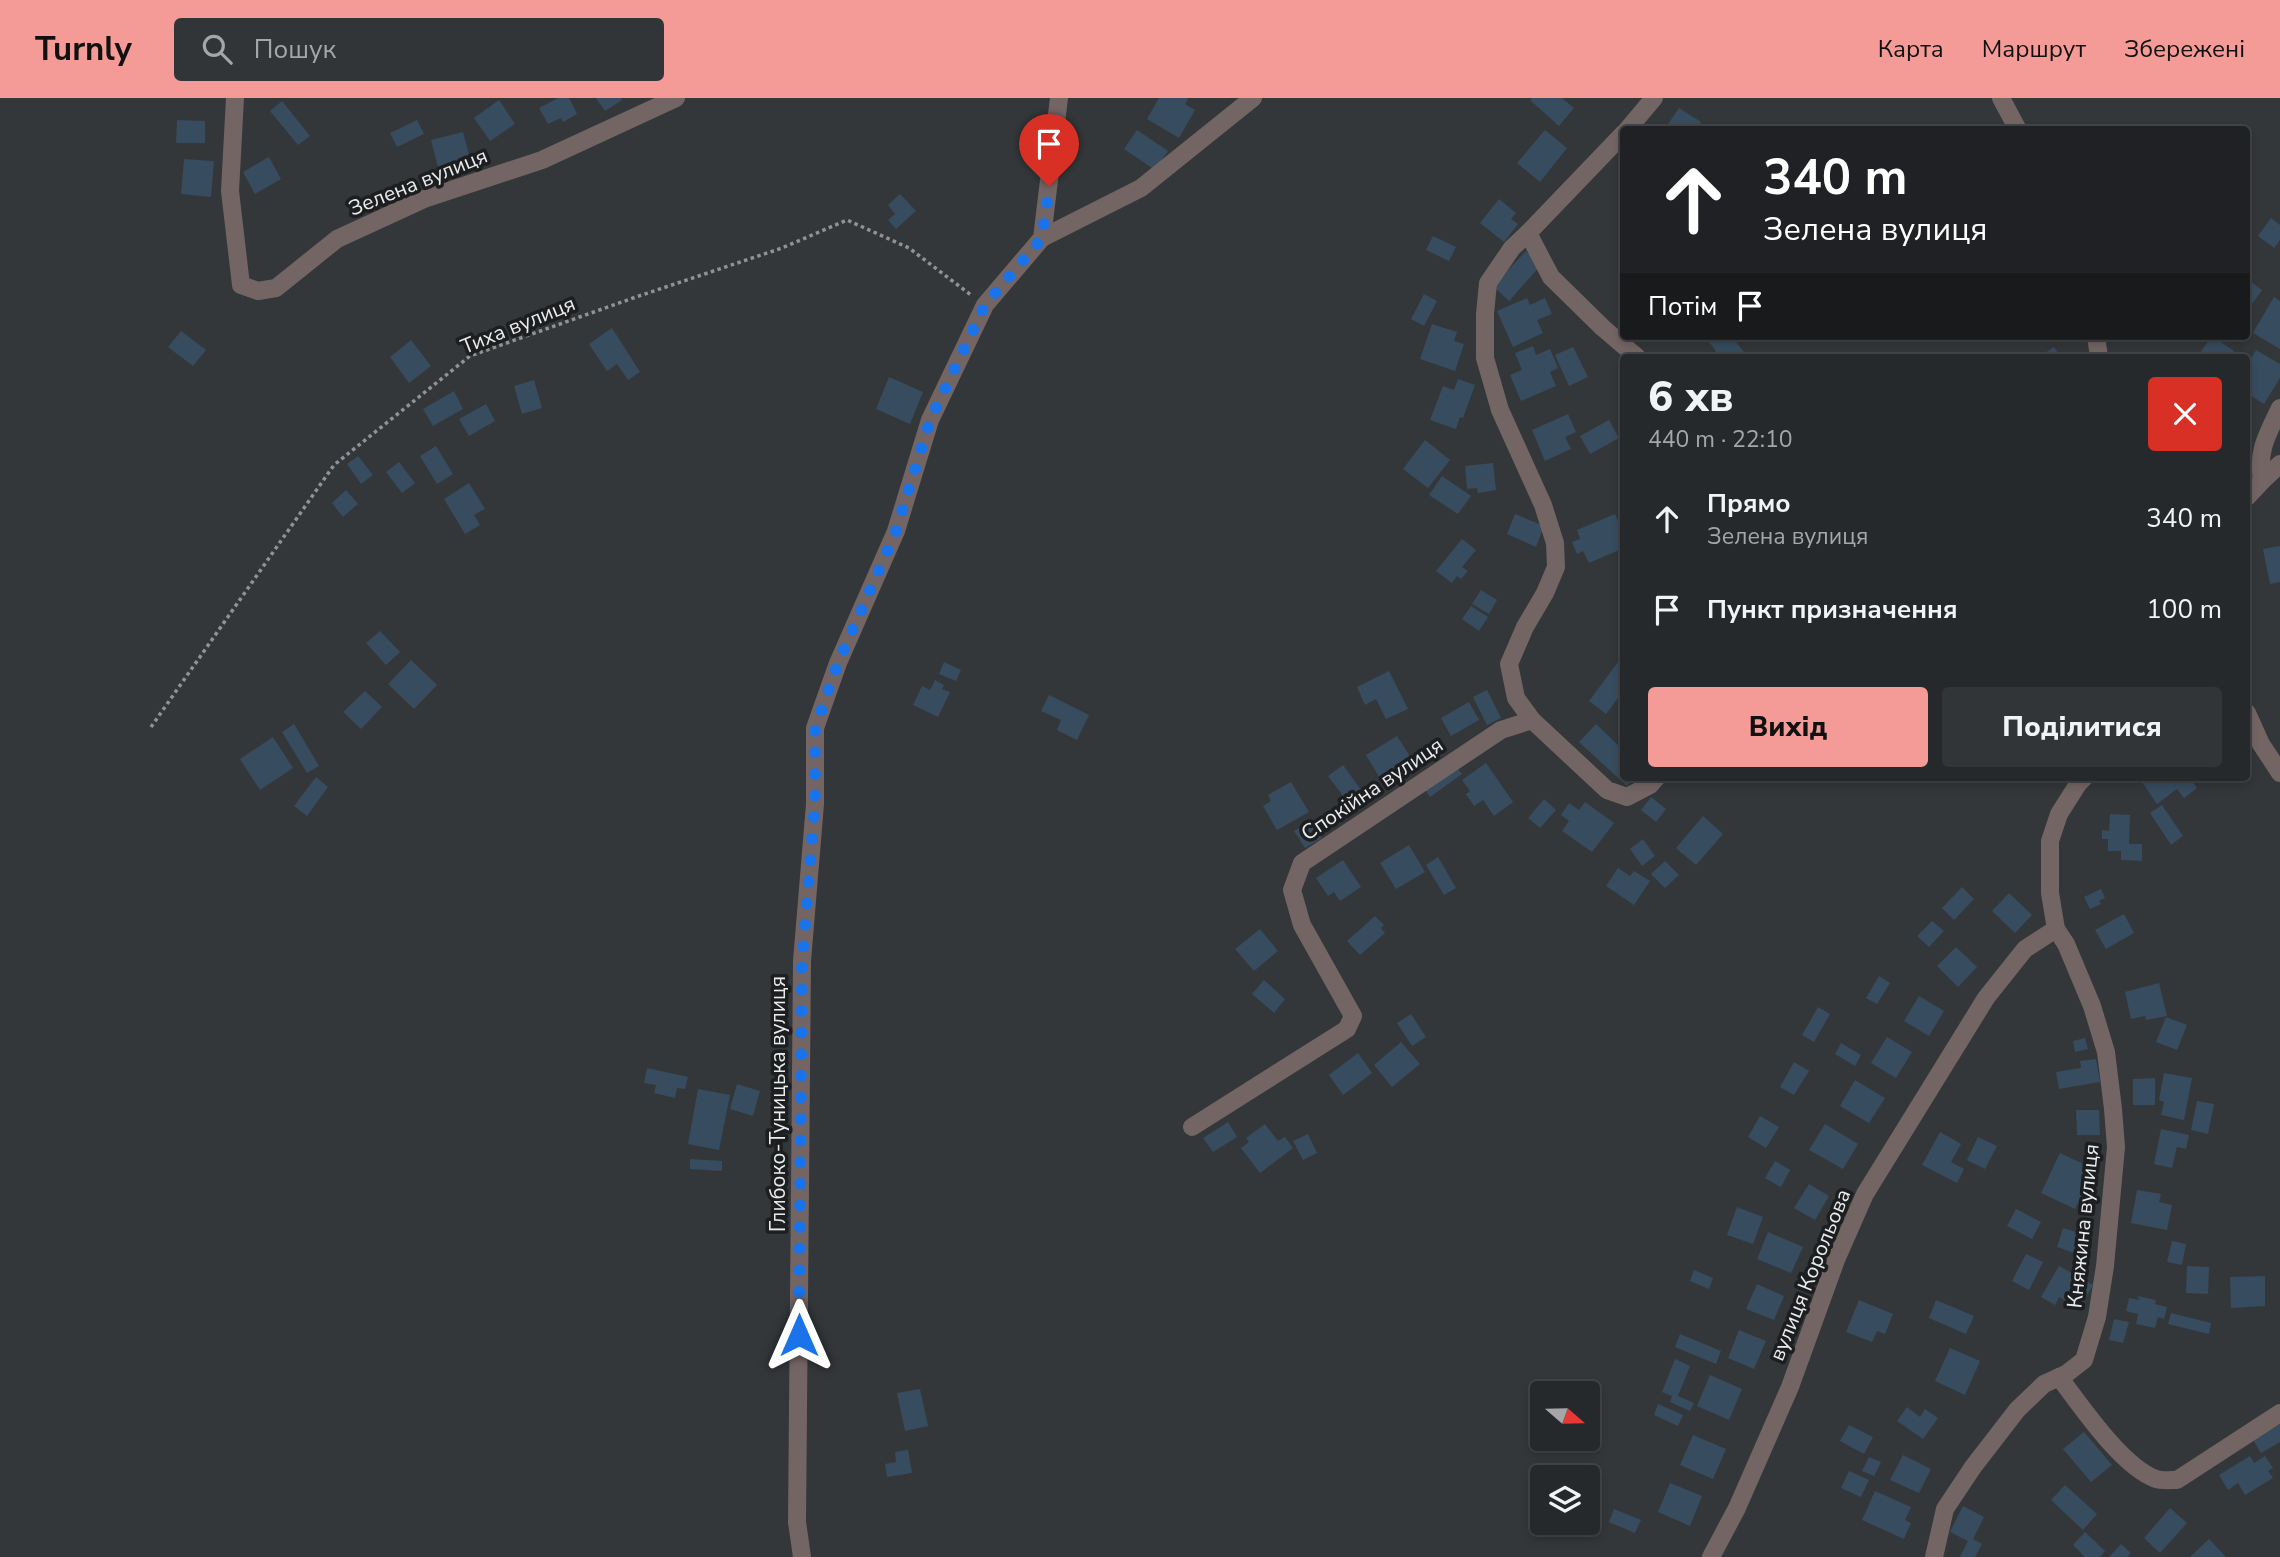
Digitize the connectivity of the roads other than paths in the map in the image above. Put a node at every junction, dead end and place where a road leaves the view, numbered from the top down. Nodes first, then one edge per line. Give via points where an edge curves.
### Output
1 (234, 98) edge
2 (676, 98) edge
3 (1059, 98) edge
4 (1253, 98) edge
5 (1654, 98) edge
6 (2001, 98) edge
7 (1630, 126) edge
8 (2016, 126) edge
9 (1620, 137) edge
10 (1528, 233) junction
11 (1042, 238) junction
12 (1633, 354) edge
13 (2280, 408) edge
14 (2280, 464) edge
15 (2262, 481) junction
16 (2250, 494) edge
17 (2250, 719) edge
18 (1532, 720) junction
19 (2280, 773) edge
20 (1654, 781) edge
21 (2081, 781) edge
22 (2056, 929) junction
23 (1192, 1127) dead end
24 (2059, 1377) junction
25 (2280, 1413) edge
26 (802, 1557) edge
27 (1711, 1557) edge
28 (1934, 1557) edge

1 - 2 street, Зелена вулиця via 230,191 242,285 258,291 275,288 337,239 424,199 542,160
3 - 11 street
4 - 11 street via 1141,188
5 - 7 street
6 - 8 street
9 - 10 street
10 - 12 street via 1552,277
10 - 18 street via 1488,283 1485,358 1500,410 1555,543 1556,567 1509,664 1516,698
11 - 26 street, Глибоко-Туницька вулиця via 985,305 930,420 896,531 815,728 815,804 802,961 797,1522
13 - 15 street via 2259,461
14 - 15 street
15 - 16 street
17 - 19 street
18 - 20 street via 1607,790 1627,797
18 - 23 street, Спокійна вулиця via 1502,730 1302,863 1292,890 1302,925 1353,1016 1347,1029
21 - 22 street, Княжина вулиця via 2059,814 2050,841 2050,893
22 - 24 street, Княжина вулиця via 2092,1006 2106,1052 2116,1147 2097,1317 2084,1360
22 - 27 street, вулиця Корольова via 2025,949 1986,998 1865,1194 1790,1387
24 - 25 street via 2134,1468 2158,1480 2178,1480
24 - 28 street, Княжина вулиця via 2044,1384 2017,1410 1973,1467 1945,1509

